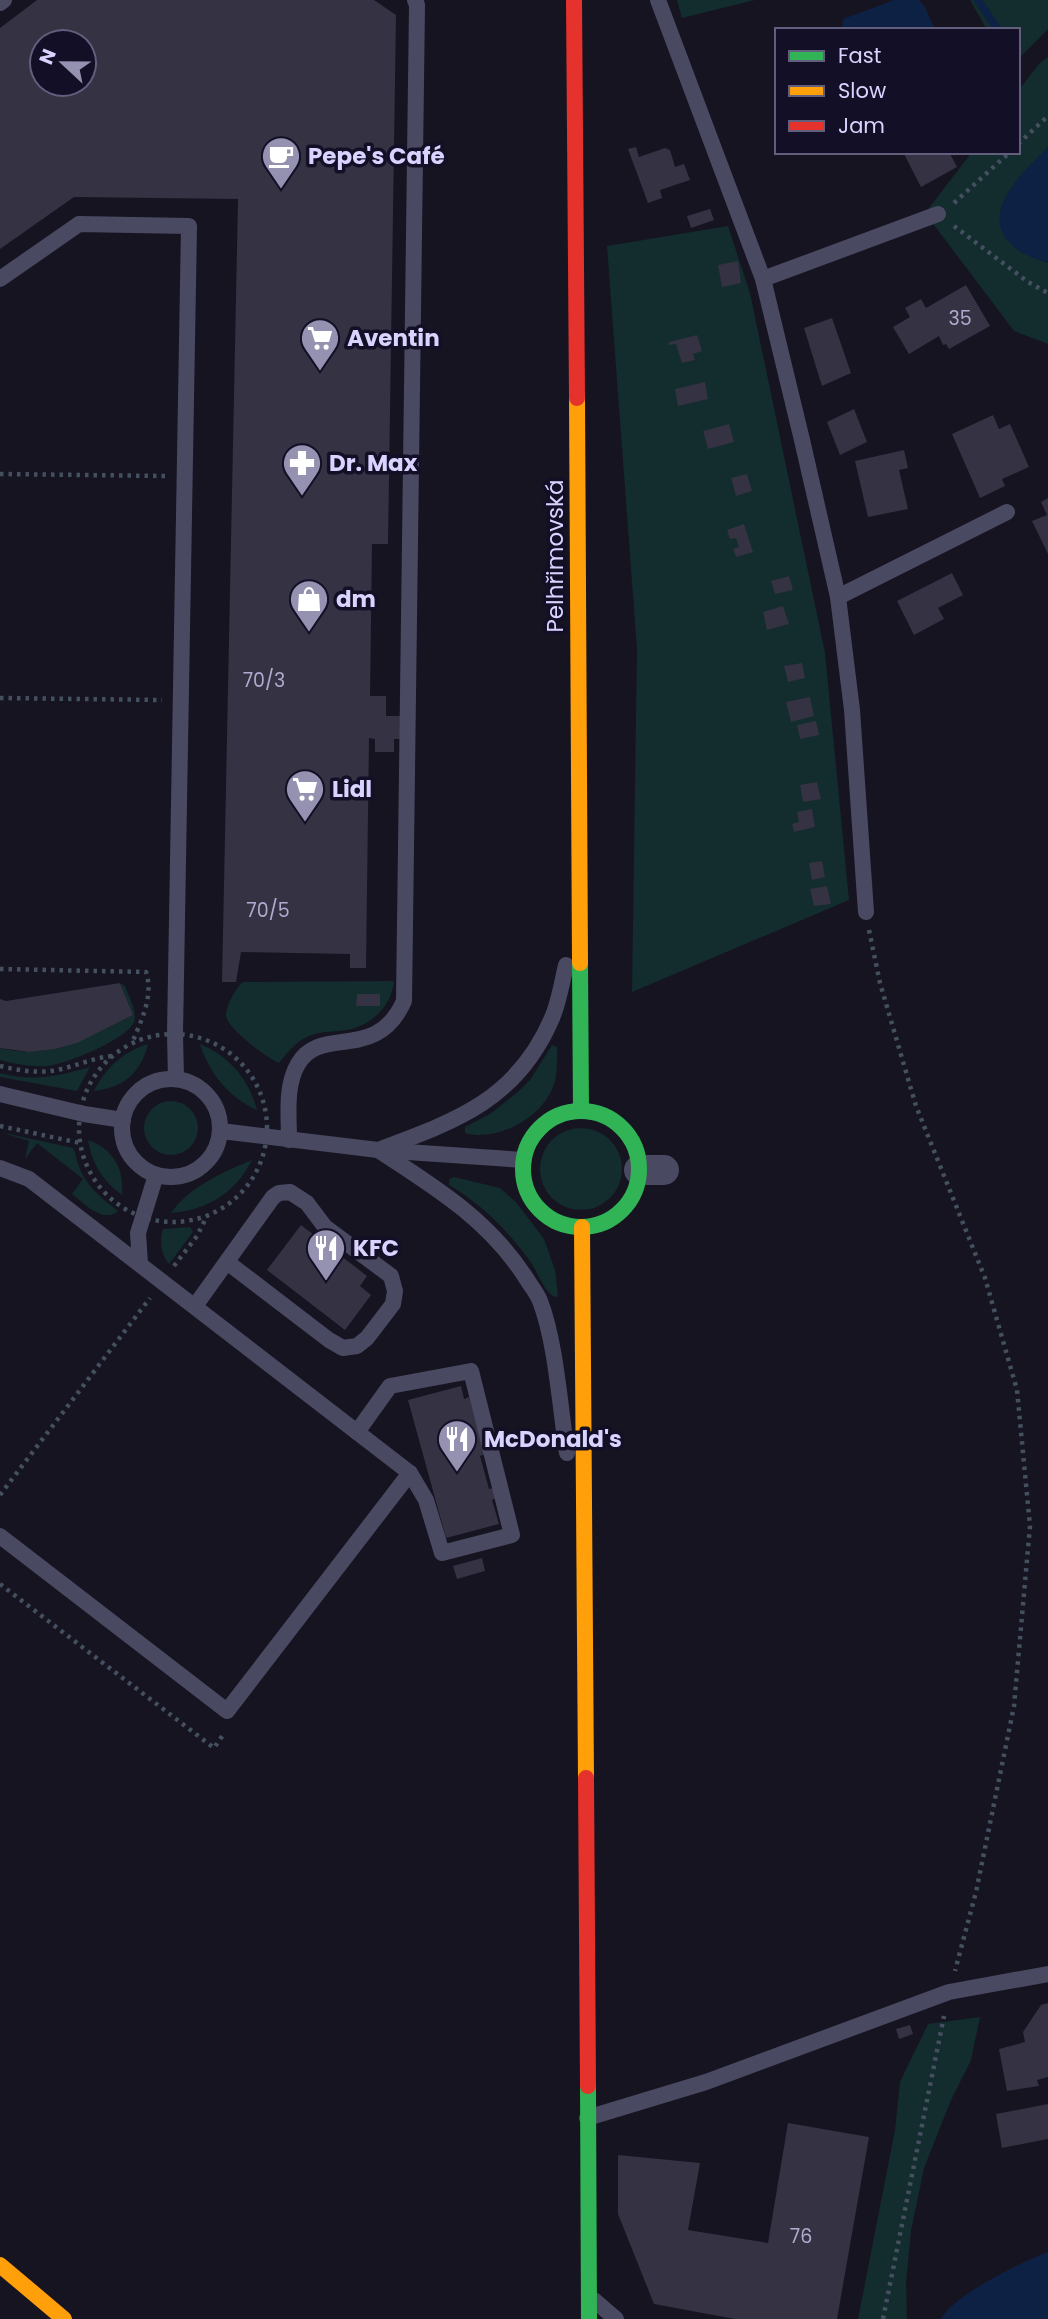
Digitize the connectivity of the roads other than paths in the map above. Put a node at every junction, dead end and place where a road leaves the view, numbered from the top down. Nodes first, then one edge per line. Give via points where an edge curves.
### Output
1 (415, 0) edge
2 (574, 0) edge
3 (658, 0) edge
4 (938, 214) road end
5 (0, 279) edge
6 (763, 279) junction
7 (1007, 512) dead end
8 (838, 597) junction
9 (866, 912) road end
10 (580, 914) junction
11 (177, 1079) junction
12 (0, 1094) edge
13 (582, 1111) junction
14 (123, 1120) junction
15 (221, 1131) junction
16 (289, 1140) junction
17 (378, 1150) junction
18 (524, 1160) junction
19 (0, 1168) edge
20 (156, 1175) junction
21 (582, 1227) junction
22 (228, 1262) junction
23 (140, 1264) junction
24 (195, 1306) junction
25 (357, 1432) junction
26 (410, 1473) junction
27 (0, 1536) edge
28 (584, 1565) junction
29 (1048, 1974) edge
30 (587, 2118) junction
31 (0, 2266) edge
32 (589, 2294) junction
33 (64, 2319) edge
34 (589, 2319) edge
35 (616, 2319) edge

1 - 16 lane via 404,1001 390,1025 373,1037 315,1047 298,1063 290,1086
2 - 10 main road, Pelhřimovská
3 - 6 lane
4 - 6 lane
5 - 11 lane via 79,224 188,226
6 - 8 lane
7 - 8 lane
8 - 9 lane via 852,710
10 - 13 main road, Pelhřimovská
10 - 17 lane via 553,1016 519,1072 489,1100 460,1117
11 - 14 lane via 141,1089
11 - 15 lane via 204,1090 220,1116
12 - 14 lane
13 - 18 main road via 565,1113 544,1125 529,1144
13 - 21 main road via 610,1119 622,1128 651,1170 622,1210 597,1225
14 - 20 lane via 130,1154
15 - 16 lane
15 - 20 lane via 214,1152 199,1169 171,1177
16 - 17 lane
17 - 18 lane
17 - 28 lane via 474,1217 511,1255 539,1300 549,1333
18 - 21 main road via 528,1193 537,1207 565,1225
19 - 23 lane via 29,1179
20 - 23 lane via 138,1233
21 - 28 main road
22 - 22 lane via 344,1348 367,1338 393,1304 391,1276 325,1227 307,1203 290,1192 274,1198
22 - 24 lane
23 - 24 lane
24 - 25 lane
25 - 26 lane
25 - 26 lane via 390,1386 471,1371 512,1535 442,1553 426,1500
26 - 27 lane via 227,1712
28 - 30 main road
29 - 30 lane via 949,1992 706,2082
30 - 32 main road
31 - 33 main road
32 - 34 main road
32 - 35 lane

